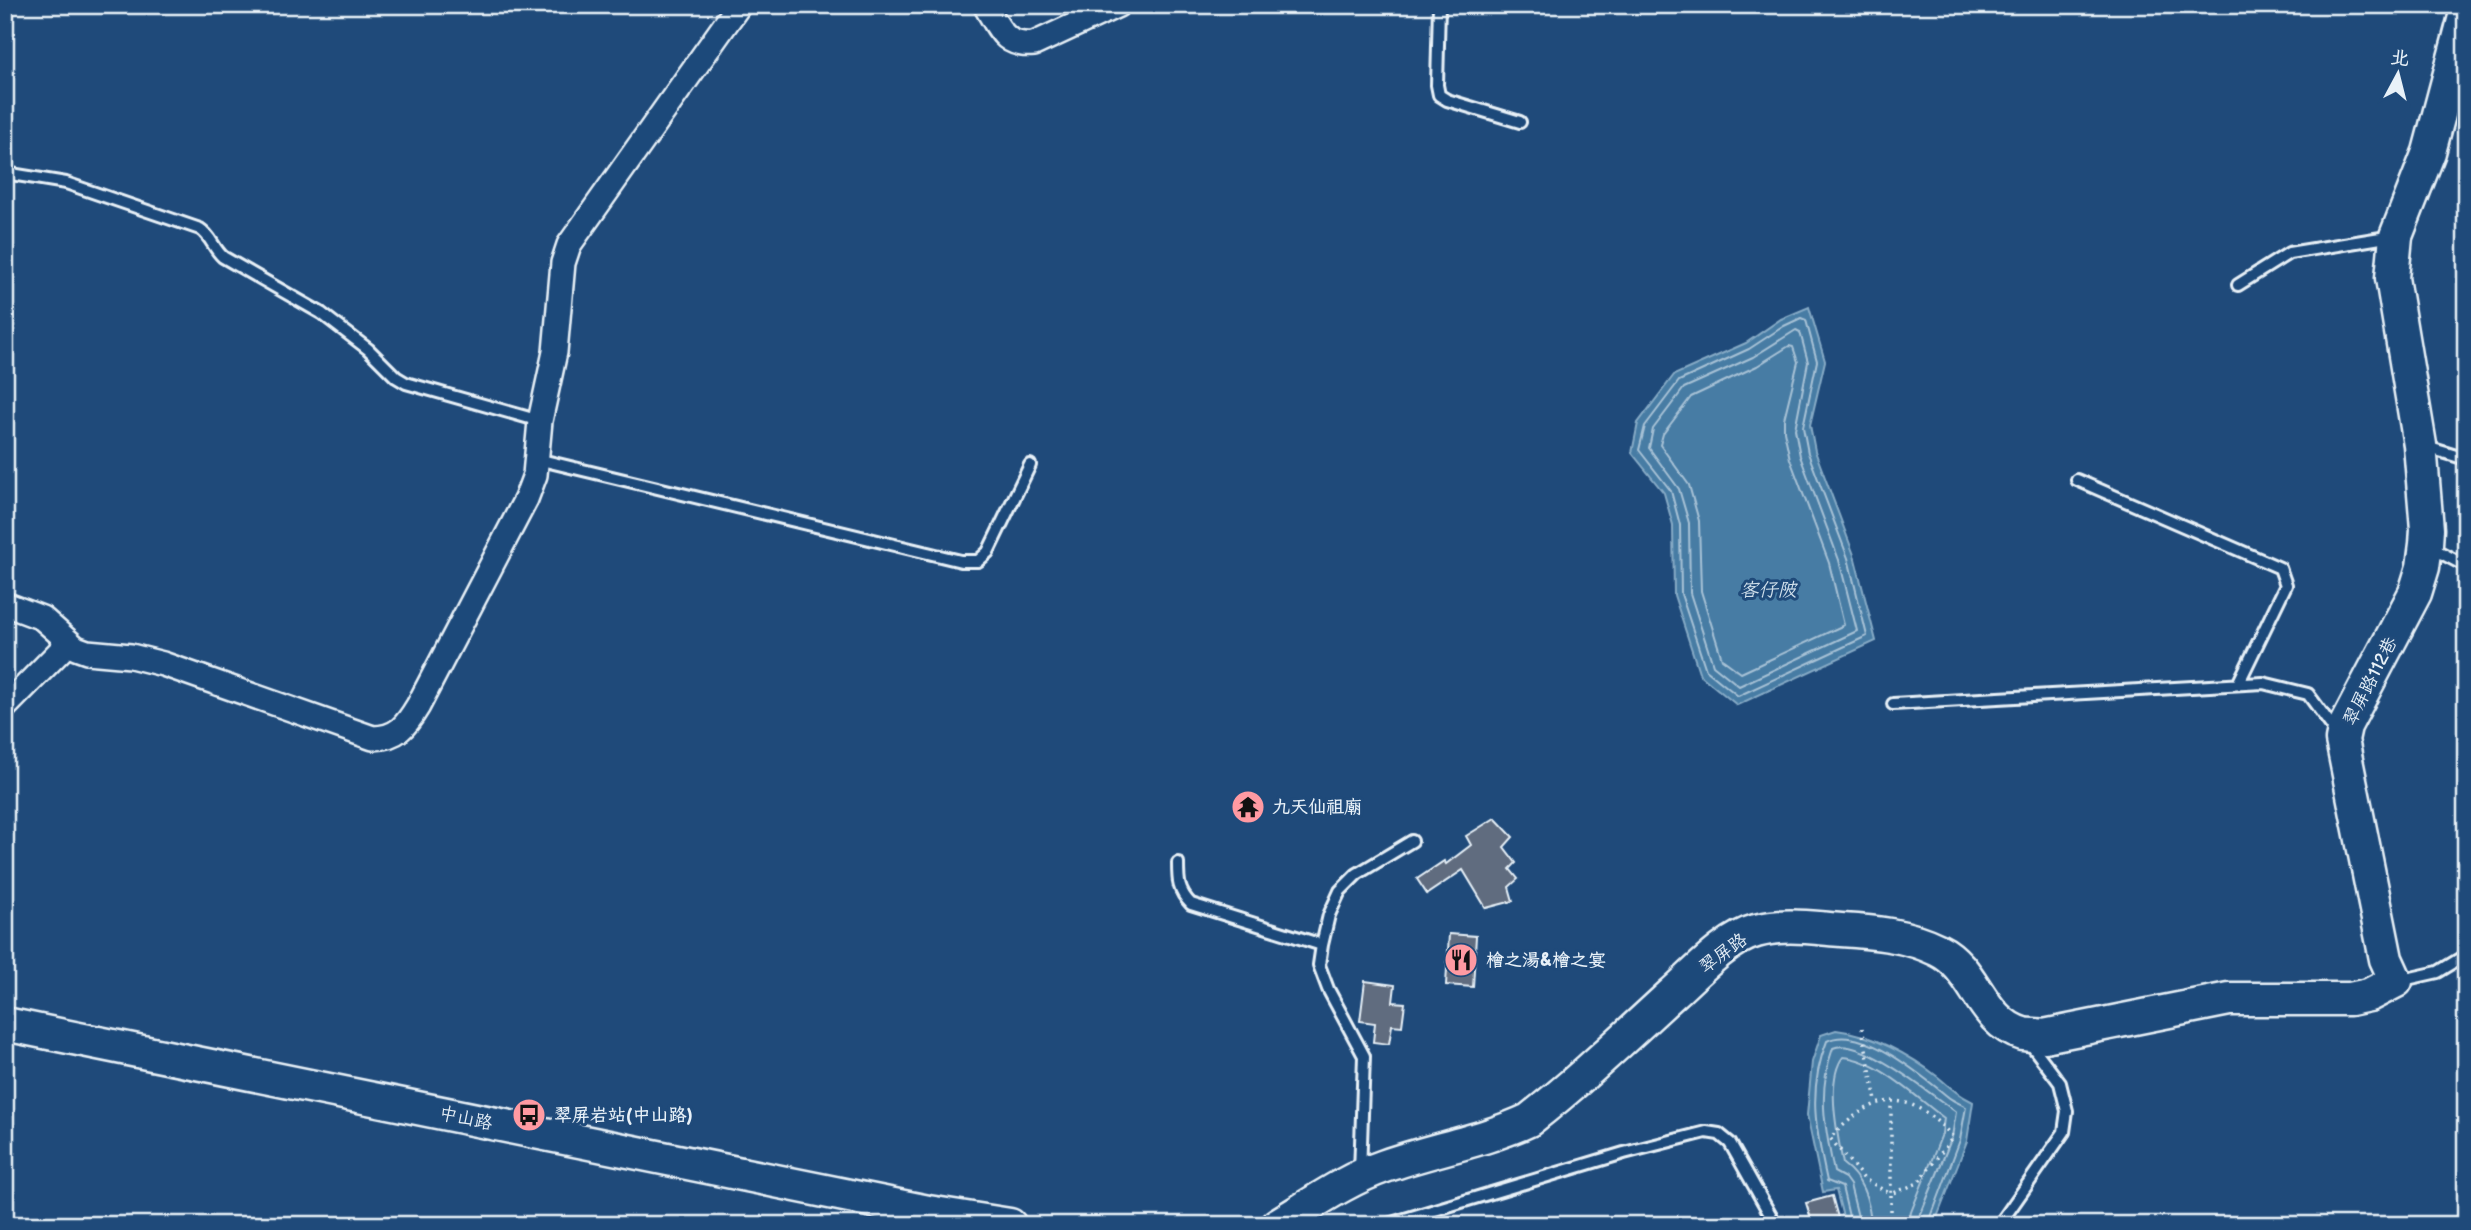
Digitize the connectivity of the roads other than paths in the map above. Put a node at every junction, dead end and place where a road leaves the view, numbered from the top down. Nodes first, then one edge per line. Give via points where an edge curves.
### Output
1 (738, 5) edge
2 (985, 5) edge
3 (1118, 5) edge
4 (1440, 5) edge
5 (2466, 13) edge
6 (1520, 122) dead end
7 (5, 173) edge
8 (2396, 236) junction
9 (2238, 285) dead end
10 (540, 421) junction
11 (2420, 445) junction
12 (537, 459) junction
13 (2466, 459) edge
14 (1030, 465) dead end
15 (2077, 480) dead end
16 (2426, 544) junction
17 (2466, 566) edge
18 (5, 604) edge
19 (68, 643) junction
20 (2238, 684) junction
21 (1893, 704) dead end
22 (5, 707) edge
23 (2342, 740) junction
24 (1412, 841) dead end
25 (1178, 863) dead end
26 (1322, 945) junction
27 (2466, 955) edge
28 (2396, 981) junction
29 (5, 1024) edge
30 (2022, 1034) junction
31 (1360, 1176) junction
32 (1003, 1224) edge
33 (1277, 1225) edge
34 (1385, 1225) edge
35 (1776, 1225) edge
36 (1999, 1225) edge

1 - 10 street via 569,246 563,262 555,352
2 - 3 street via 1003,34 1020,46 1034,44
4 - 6 lane via 1439,95
5 - 8 main road, 翠屏路112巷 via 2429,152
7 - 10 lane via 66,183 200,229 223,257 321,313 406,383
8 - 9 lane via 2289,253
8 - 11 main road, 翠屏路112巷 via 2392,278
10 - 12 street
11 - 13 lane
11 - 16 main road, 翠屏路112巷
12 - 14 lane via 969,561 978,561 988,552
12 - 19 street via 526,499 418,706 399,732 385,738 373,738 163,664 87,652
15 - 20 lane via 2280,568 2286,585
16 - 17 lane
16 - 23 main road, 翠屏路112巷 via 2415,593 2345,726
18 - 19 street via 42,618
19 - 22 street
20 - 21 lane
20 - 23 lane via 2263,683 2308,694
23 - 28 main road, 翠屏路112巷 via 2386,959
24 - 26 lane via 1357,874 1340,891
25 - 26 lane via 1178,883 1191,904
26 - 31 lane via 1320,965 1328,989 1364,1056
27 - 28 lane via 2438,972
28 - 30 main road via 2350,999 2229,999 2044,1035
29 - 32 main road, 中山路
30 - 31 main road, 翠屏路 via 1990,1011 1964,969 1940,950 1873,932 1755,931 1712,958 1529,1120
30 - 36 lane, 翠屏路 via 2060,1083 2067,1111 2064,1132
31 - 33 main road, 翠屏路
34 - 35 lane via 1706,1132 1730,1143

